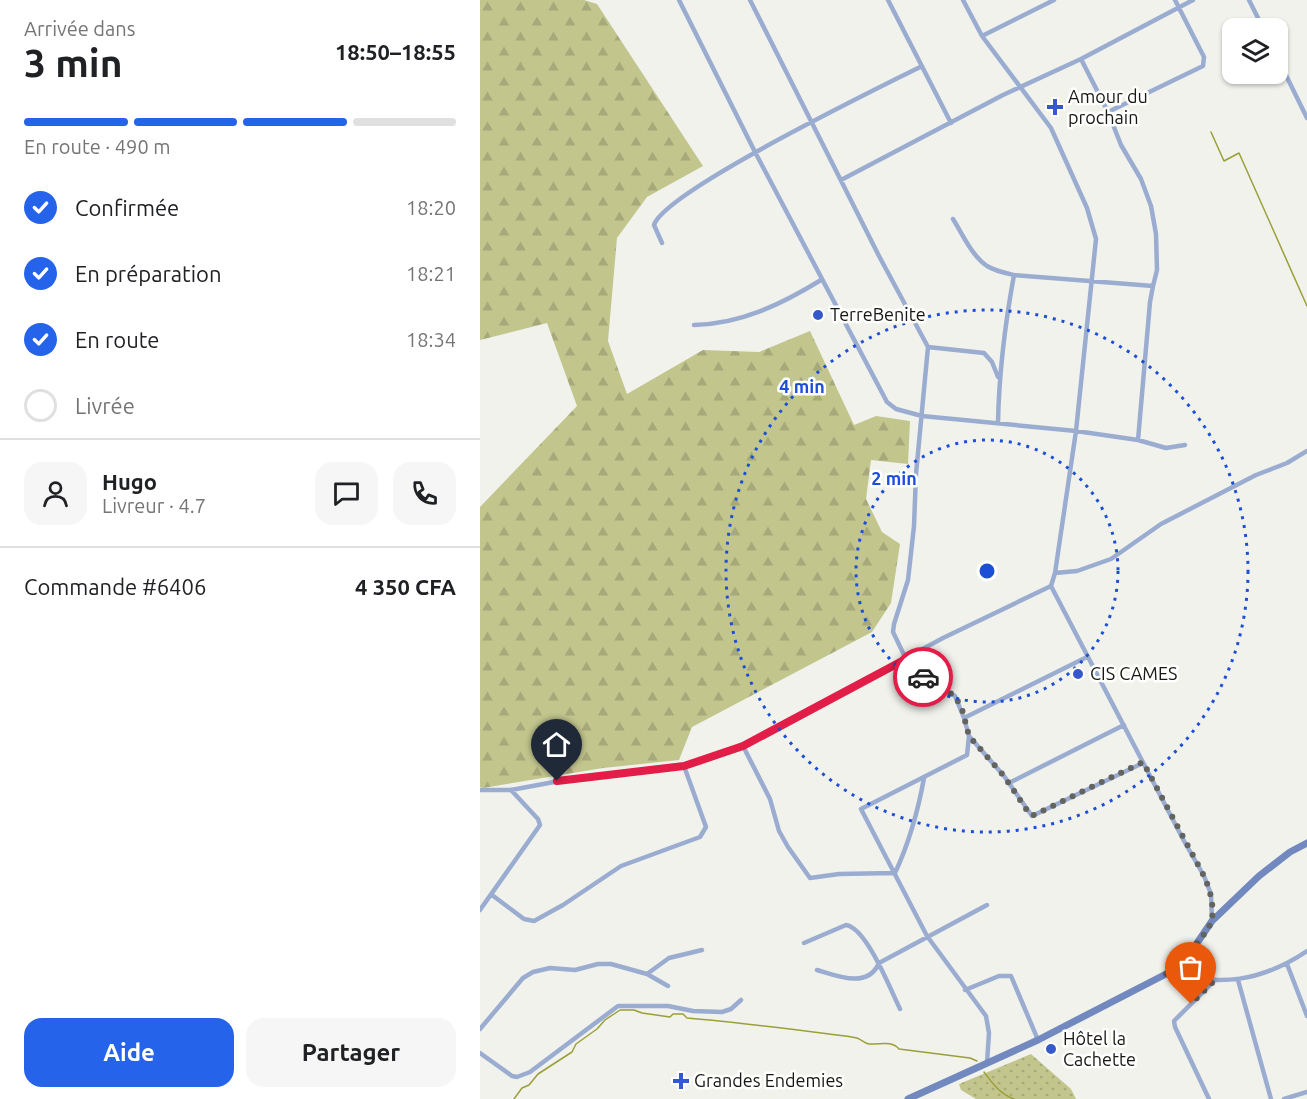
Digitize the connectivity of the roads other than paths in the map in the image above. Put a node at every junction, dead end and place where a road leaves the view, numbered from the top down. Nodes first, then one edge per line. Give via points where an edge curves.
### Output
1 (679, 0) edge
2 (750, 0) edge
3 (888, 0) edge
4 (963, 0) edge
5 (1054, 0) edge
6 (1175, 0) edge
7 (1193, 0) edge
8 (1249, 0) edge
9 (1178, 6) junction
10 (1258, 18) edge
11 (982, 36) junction
12 (1081, 59) junction
13 (922, 66) junction
14 (1288, 78) edge
15 (1021, 88) junction
16 (1305, 111) edge
17 (1108, 112) junction
18 (1307, 118) edge
19 (812, 123) junction
20 (951, 123) junction
21 (755, 152) junction
22 (841, 180) junction
23 (953, 219) dead end
24 (662, 243) dead end
25 (1014, 275) junction
26 (821, 280) junction
27 (1092, 282) junction
28 (1154, 286) junction
29 (694, 326) dead end
30 (928, 347) junction
31 (999, 379) junction
32 (922, 416) junction
33 (998, 423) junction
34 (1076, 431) junction
35 (1138, 440) junction
36 (1185, 445) dead end
37 (1307, 451) edge
38 (1055, 573) junction
39 (1051, 586) junction
40 (1087, 657) junction
41 (906, 659) junction
42 (964, 718) junction
43 (1124, 724) junction
44 (969, 736) junction
45 (743, 746) junction
46 (1143, 762) junction
47 (684, 766) junction
48 (924, 778) junction
49 (1009, 783) junction
50 (480, 790) edge
51 (511, 790) junction
52 (1306, 844) edge
53 (895, 873) junction
54 (492, 895) junction
55 (987, 905) dead end
56 (480, 910) edge
57 (1212, 921) junction
58 (927, 936) junction
59 (804, 943) dead end
60 (702, 950) dead end
61 (1307, 951) edge
62 (879, 963) junction
63 (1287, 964) junction
64 (817, 970) dead end
65 (647, 974) junction
66 (1166, 974) junction
67 (1215, 980) junction
68 (1238, 980) junction
69 (668, 986) dead end
70 (965, 990) junction
71 (741, 1000) dead end
72 (900, 1009) dead end
73 (1307, 1016) edge
74 (480, 1029) edge
75 (1038, 1040) junction
76 (480, 1053) edge
77 (987, 1063) junction
78 (1307, 1092) edge
79 (908, 1099) edge
80 (1209, 1099) edge
81 (1271, 1099) edge
82 (1284, 1099) edge

1 - 21 street
2 - 19 street
3 - 13 street
4 - 11 street
5 - 11 street
6 - 9 street
7 - 9 street
8 - 10 street
9 - 12 street
9 - 17 street via 1204,57 1203,66
11 - 15 street
12 - 15 street
12 - 17 street
13 - 19 street
13 - 20 street
14 - 16 street
15 - 20 street
15 - 27 street via 1051,128 1093,223 1096,239
16 - 18 street
17 - 28 street via 1151,206 1156,234
19 - 21 street
19 - 22 street
20 - 22 street
21 - 24 street via 661,213 654,225
21 - 26 street
22 - 30 street
23 - 25 street via 981,261 994,270
25 - 27 street
25 - 31 street
26 - 29 street via 790,299 737,320
26 - 32 street via 887,402 896,409
27 - 28 street
27 - 34 street
28 - 35 street
30 - 31 street via 984,353
30 - 32 street
31 - 33 street
32 - 33 street
32 - 41 street via 908,580 894,624 896,641
33 - 34 street
34 - 35 street
34 - 38 street
35 - 36 street via 1166,448
37 - 38 street via 1161,524 1112,559 1077,571
38 - 39 street
39 - 40 street
39 - 41 street
40 - 42 street
40 - 43 street
41 - 42 street via 927,681 955,696
41 - 45 street
42 - 44 street
43 - 46 street
43 - 49 street
44 - 48 street via 967,755
44 - 49 street
45 - 47 street
45 - 53 street via 770,799 779,831 806,875 816,878
46 - 49 street via 1034,815 1030,815
46 - 57 street via 1204,876 1211,894
47 - 51 street via 581,777
47 - 54 street via 706,827 700,837 621,866 534,921 524,919
48 - 53 street via 912,829
48 - 53 street via 861,809
50 - 51 street
51 - 54 street via 540,825
52 - 57 main road via 1259,876
53 - 58 street
54 - 56 street
55 - 58 street
57 - 66 main road via 1193,949
58 - 62 street
58 - 70 street
59 - 62 street via 852,926
60 - 65 street via 669,958
61 - 63 street
62 - 64 street via 876,971 851,979
62 - 72 street
63 - 68 street
63 - 73 street
65 - 69 street
65 - 74 street via 611,964 533,972 523,978
66 - 67 street
66 - 75 main road
67 - 68 street
67 - 80 street via 1174,1021
68 - 81 street
70 - 75 street via 999,976 1011,976
70 - 77 street via 986,1016
71 - 76 street via 722,1012 618,1006 530,1072 517,1077
75 - 77 main road
77 - 79 main road
78 - 82 street

